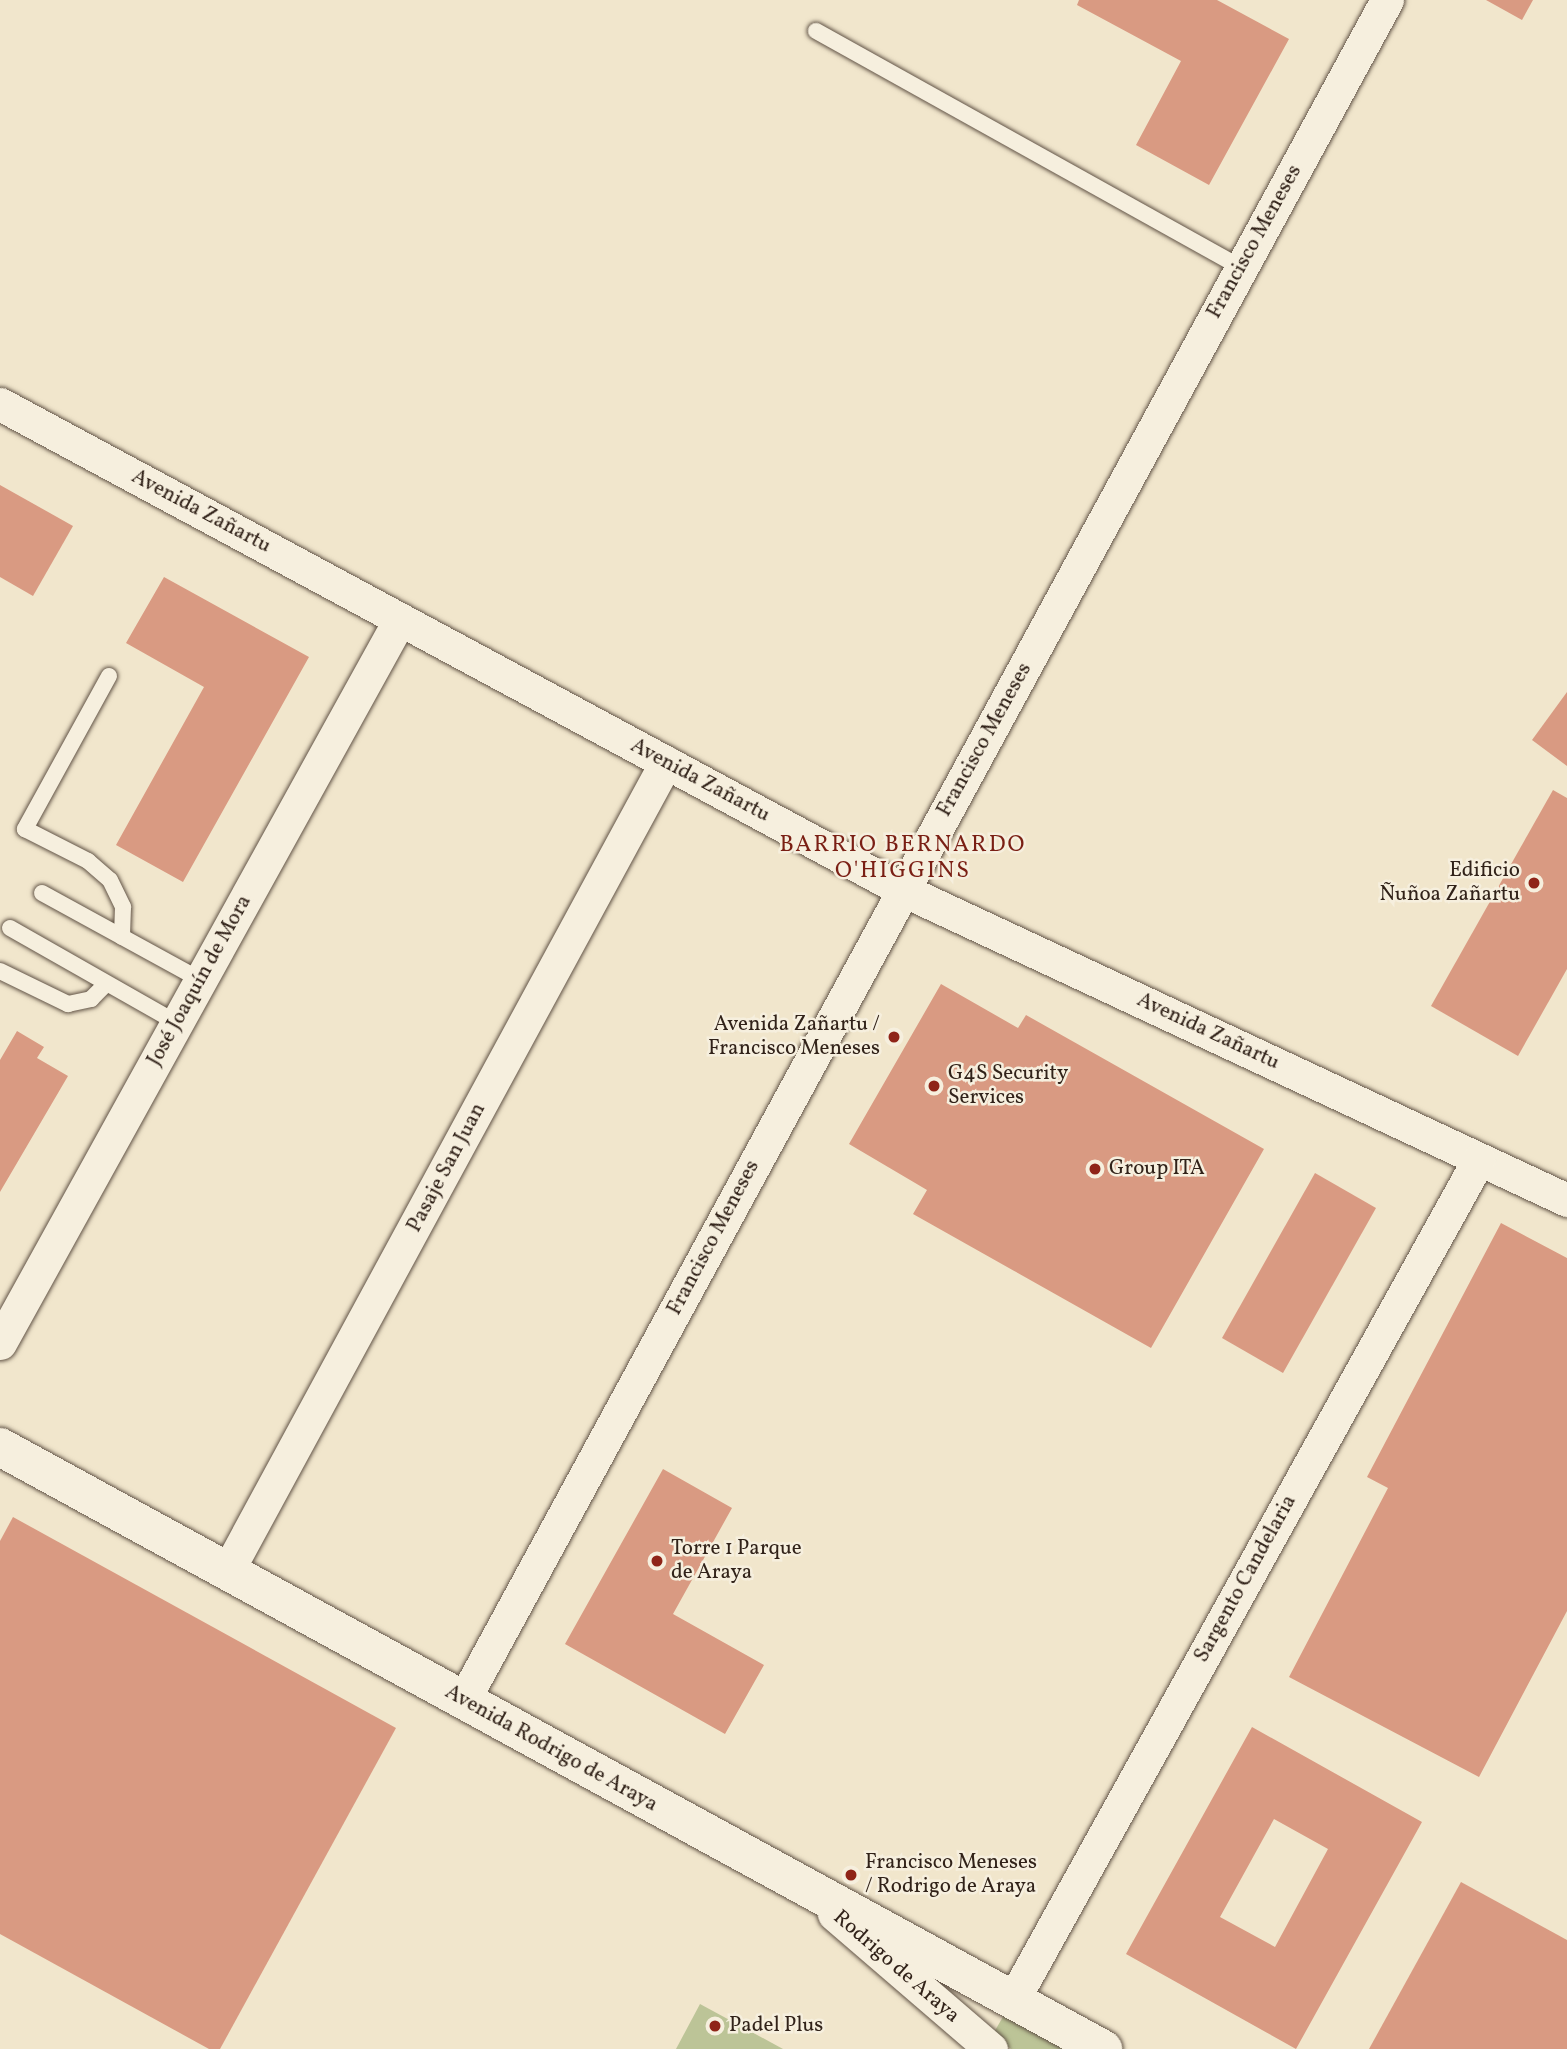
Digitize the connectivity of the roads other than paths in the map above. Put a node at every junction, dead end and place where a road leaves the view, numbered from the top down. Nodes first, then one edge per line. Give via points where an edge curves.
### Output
1 (1387, 0) edge
2 (816, 31) dead end
3 (1241, 268) junction
4 (0, 404) edge
5 (400, 619) junction
6 (109, 676) dead end
7 (666, 762) junction
8 (903, 890) junction
9 (42, 893) dead end
10 (10, 928) dead end
11 (122, 937) junction
12 (0, 971) edge
13 (201, 980) junction
14 (106, 984) junction
15 (177, 1023) junction
16 (1479, 1159) junction
17 (1567, 1200) edge
18 (0, 1343) edge
19 (0, 1447) edge
20 (227, 1572) junction
21 (463, 1701) junction
22 (800, 1885) junction
23 (1013, 2000) junction
24 (991, 2049) edge
25 (1103, 2049) edge

1 - 3 street, Francisco Meneses
2 - 3 lane
3 - 8 street, Francisco Meneses
4 - 5 street, Avenida Zañartu
5 - 7 street, Avenida Zañartu
5 - 13 street, José Joaquín de Mora
6 - 11 lane via 25,830 88,861 110,880 122,907
7 - 8 street, Avenida Zañartu
7 - 20 street, Pasaje San Juan
8 - 16 street, Avenida Zañartu
8 - 21 street, Francisco Meneses
9 - 11 lane
10 - 14 lane
11 - 13 lane
12 - 14 lane via 68,1004 91,999
13 - 15 street, José Joaquín de Mora
14 - 15 lane
15 - 18 street, José Joaquín de Mora
16 - 17 street, Avenida Zañartu
16 - 23 street, Sargento Candelaria
19 - 20 main road, Avenida Rodrigo de Araya
20 - 21 main road, Avenida Rodrigo de Araya
21 - 22 main road, Avenida Rodrigo de Araya
22 - 23 main road, Avenida Rodrigo de Araya
22 - 24 street, Rodrigo de Araya
23 - 25 main road, Avenida Rodrigo de Araya

